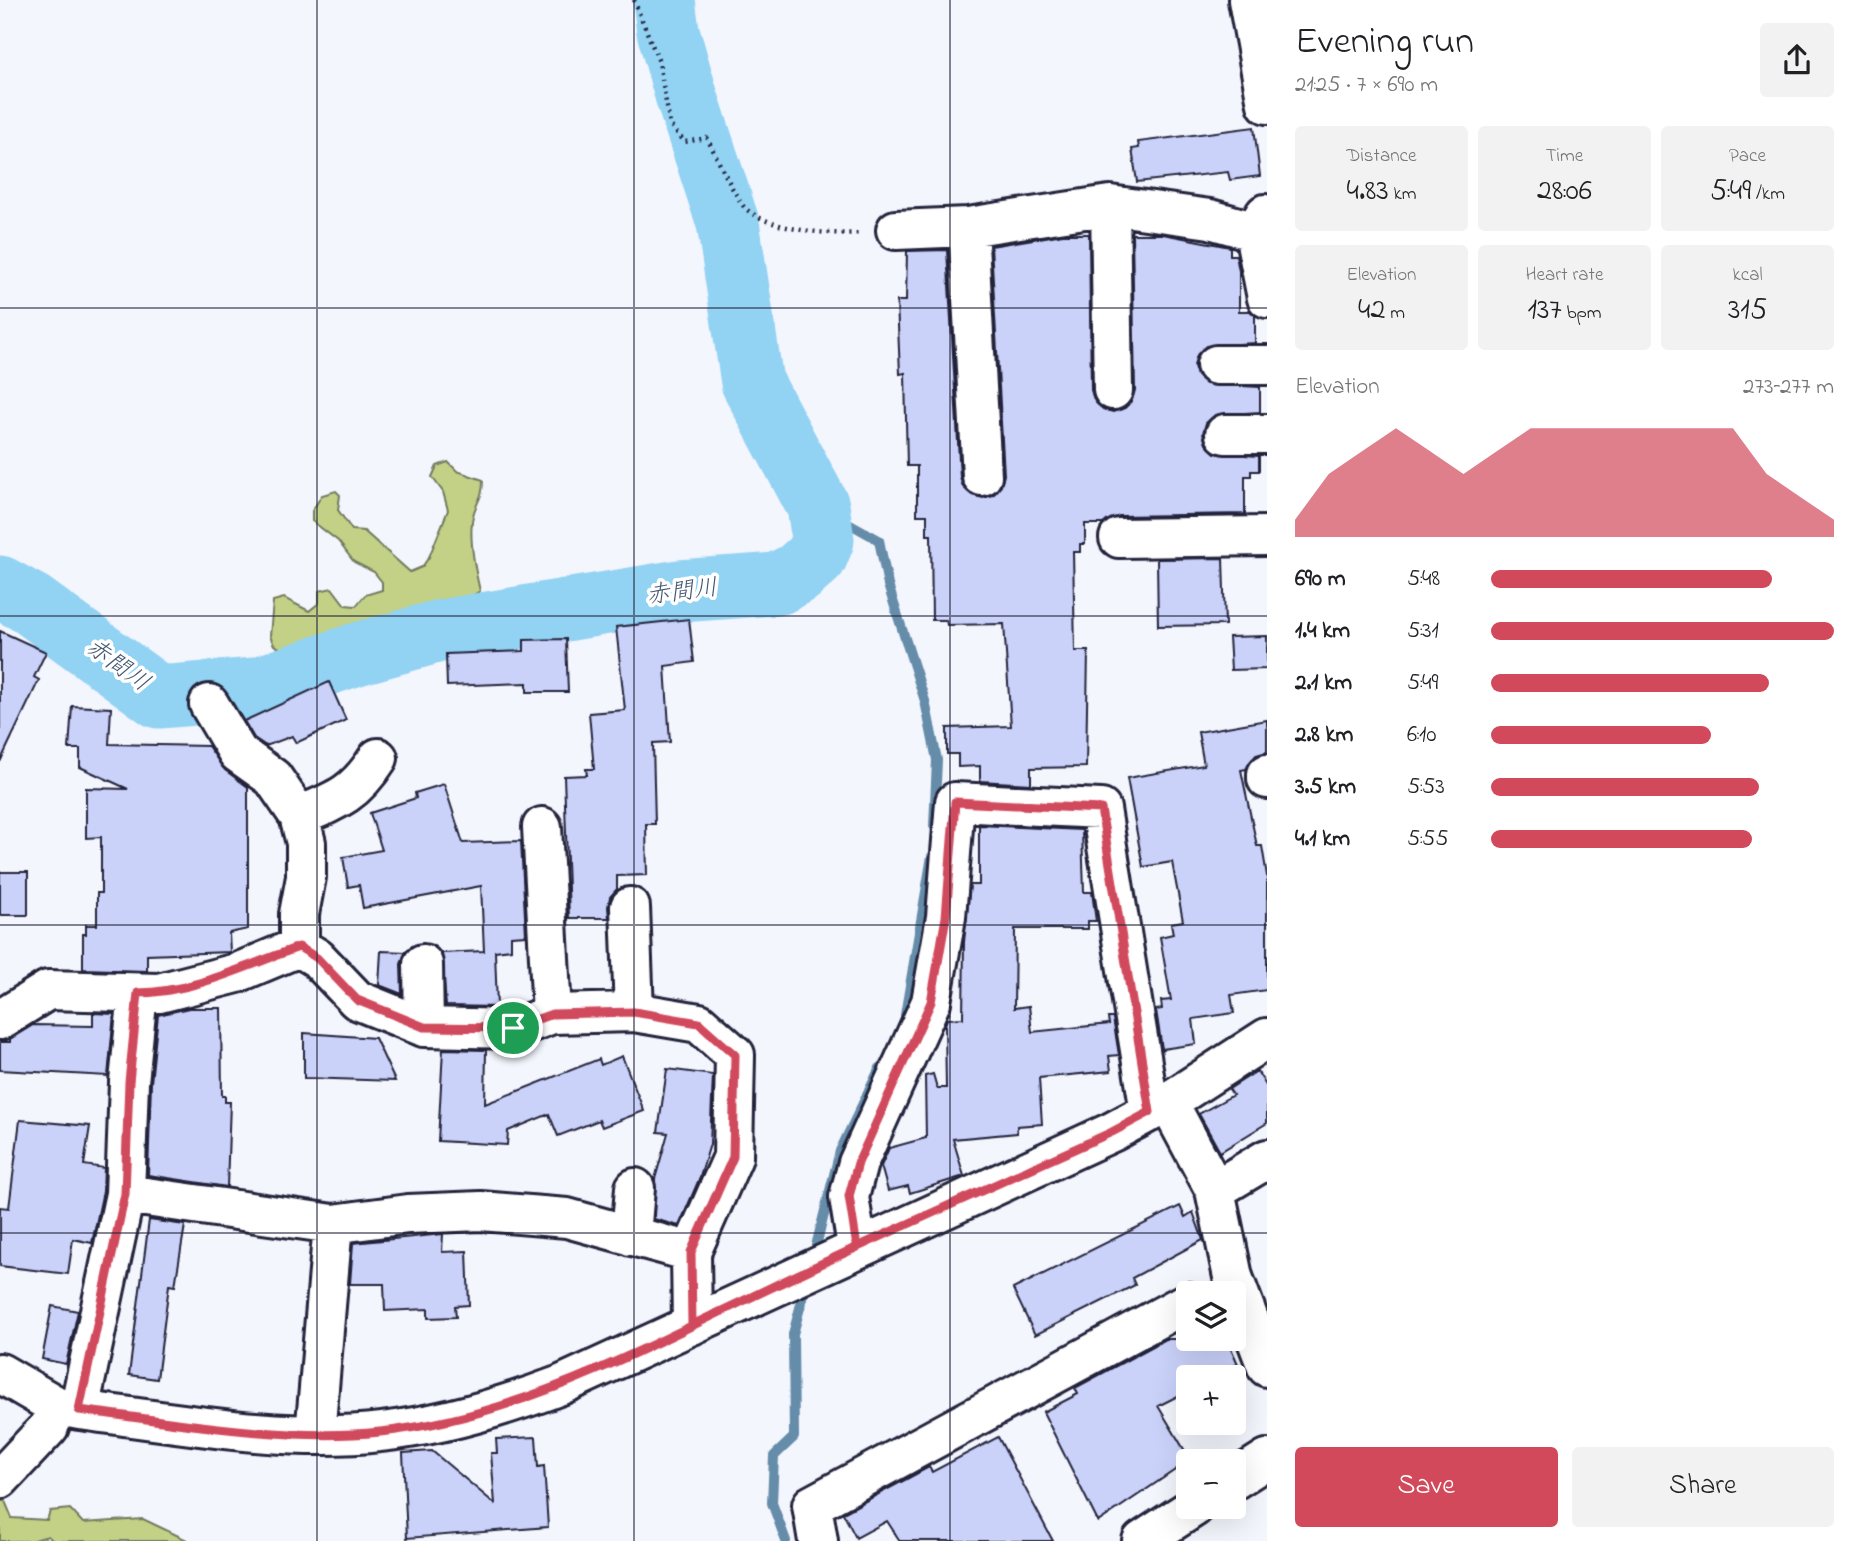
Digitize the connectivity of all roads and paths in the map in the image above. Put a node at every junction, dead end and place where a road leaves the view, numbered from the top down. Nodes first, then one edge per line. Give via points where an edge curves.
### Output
1 (634, 0) edge
2 (1248, 0) edge
3 (1267, 104) edge
4 (1110, 205) junction
5 (1263, 226) edge
6 (968, 227) junction
7 (896, 230) joint
8 (1267, 298) edge
9 (1216, 365) dead end
10 (1267, 365) edge
11 (1113, 390) dead end
12 (1225, 434) dead end
13 (1267, 434) edge
14 (982, 476) dead end
15 (1267, 536) edge
16 (1119, 538) dead end
17 (209, 704) dead end
18 (378, 758) dead end
19 (299, 816) junction
20 (542, 827) dead end
21 (630, 907) dead end
22 (299, 947) junction
23 (423, 964) dead end
24 (138, 993) junction
25 (634, 1012) junction
26 (552, 1014) junction
27 (0, 1020) edge
28 (424, 1027) junction
29 (1267, 1038) edge
30 (1159, 1107) junction
31 (1267, 1159) edge
32 (635, 1188) dead end
33 (1216, 1190) junction
34 (125, 1194) junction
35 (333, 1224) junction
36 (631, 1236) junction
37 (857, 1247) junction
38 (691, 1252) junction
39 (1219, 1281) edge
40 (1176, 1308) edge
41 (692, 1325) junction
42 (1246, 1331) edge
43 (1267, 1367) edge
44 (0, 1373) edge
45 (67, 1407) junction
46 (315, 1435) junction
47 (1267, 1459) edge
48 (1246, 1472) edge
49 (0, 1479) edge
50 (1176, 1519) edge
51 (817, 1541) edge
52 (1142, 1541) edge

1 - 7 path via 659,62 670,125 685,142 706,138 745,208 777,223 832,235
2 - 3 street
4 - 5 street
4 - 6 street
4 - 11 street
5 - 8 street
6 - 7 street
6 - 14 street
9 - 10 street
12 - 13 street
15 - 16 street
17 - 19 street via 238,753 273,778
18 - 19 street via 361,785
19 - 22 street via 306,843 306,877
20 - 26 street
21 - 25 street
22 - 24 street via 236,973 159,993
22 - 28 street via 317,958 357,1000
23 - 28 street
24 - 27 street via 48,990
24 - 34 street
25 - 26 street
25 - 38 street via 699,1023 735,1055 733,1157
26 - 28 street via 513,1028
29 - 30 street
30 - 33 street
30 - 37 street
30 - 37 street via 1101,809 955,802 946,917 931,1002 858,1163 849,1196
31 - 33 street
32 - 36 street
33 - 39 street
34 - 35 street
34 - 45 street
35 - 36 street via 481,1211 567,1218
35 - 46 street
36 - 38 street
37 - 41 street
38 - 41 street
40 - 51 street via 812,1505
41 - 46 street via 497,1409 381,1432
42 - 43 street
44 - 45 street
45 - 46 street
45 - 49 street
47 - 48 street
50 - 52 street

